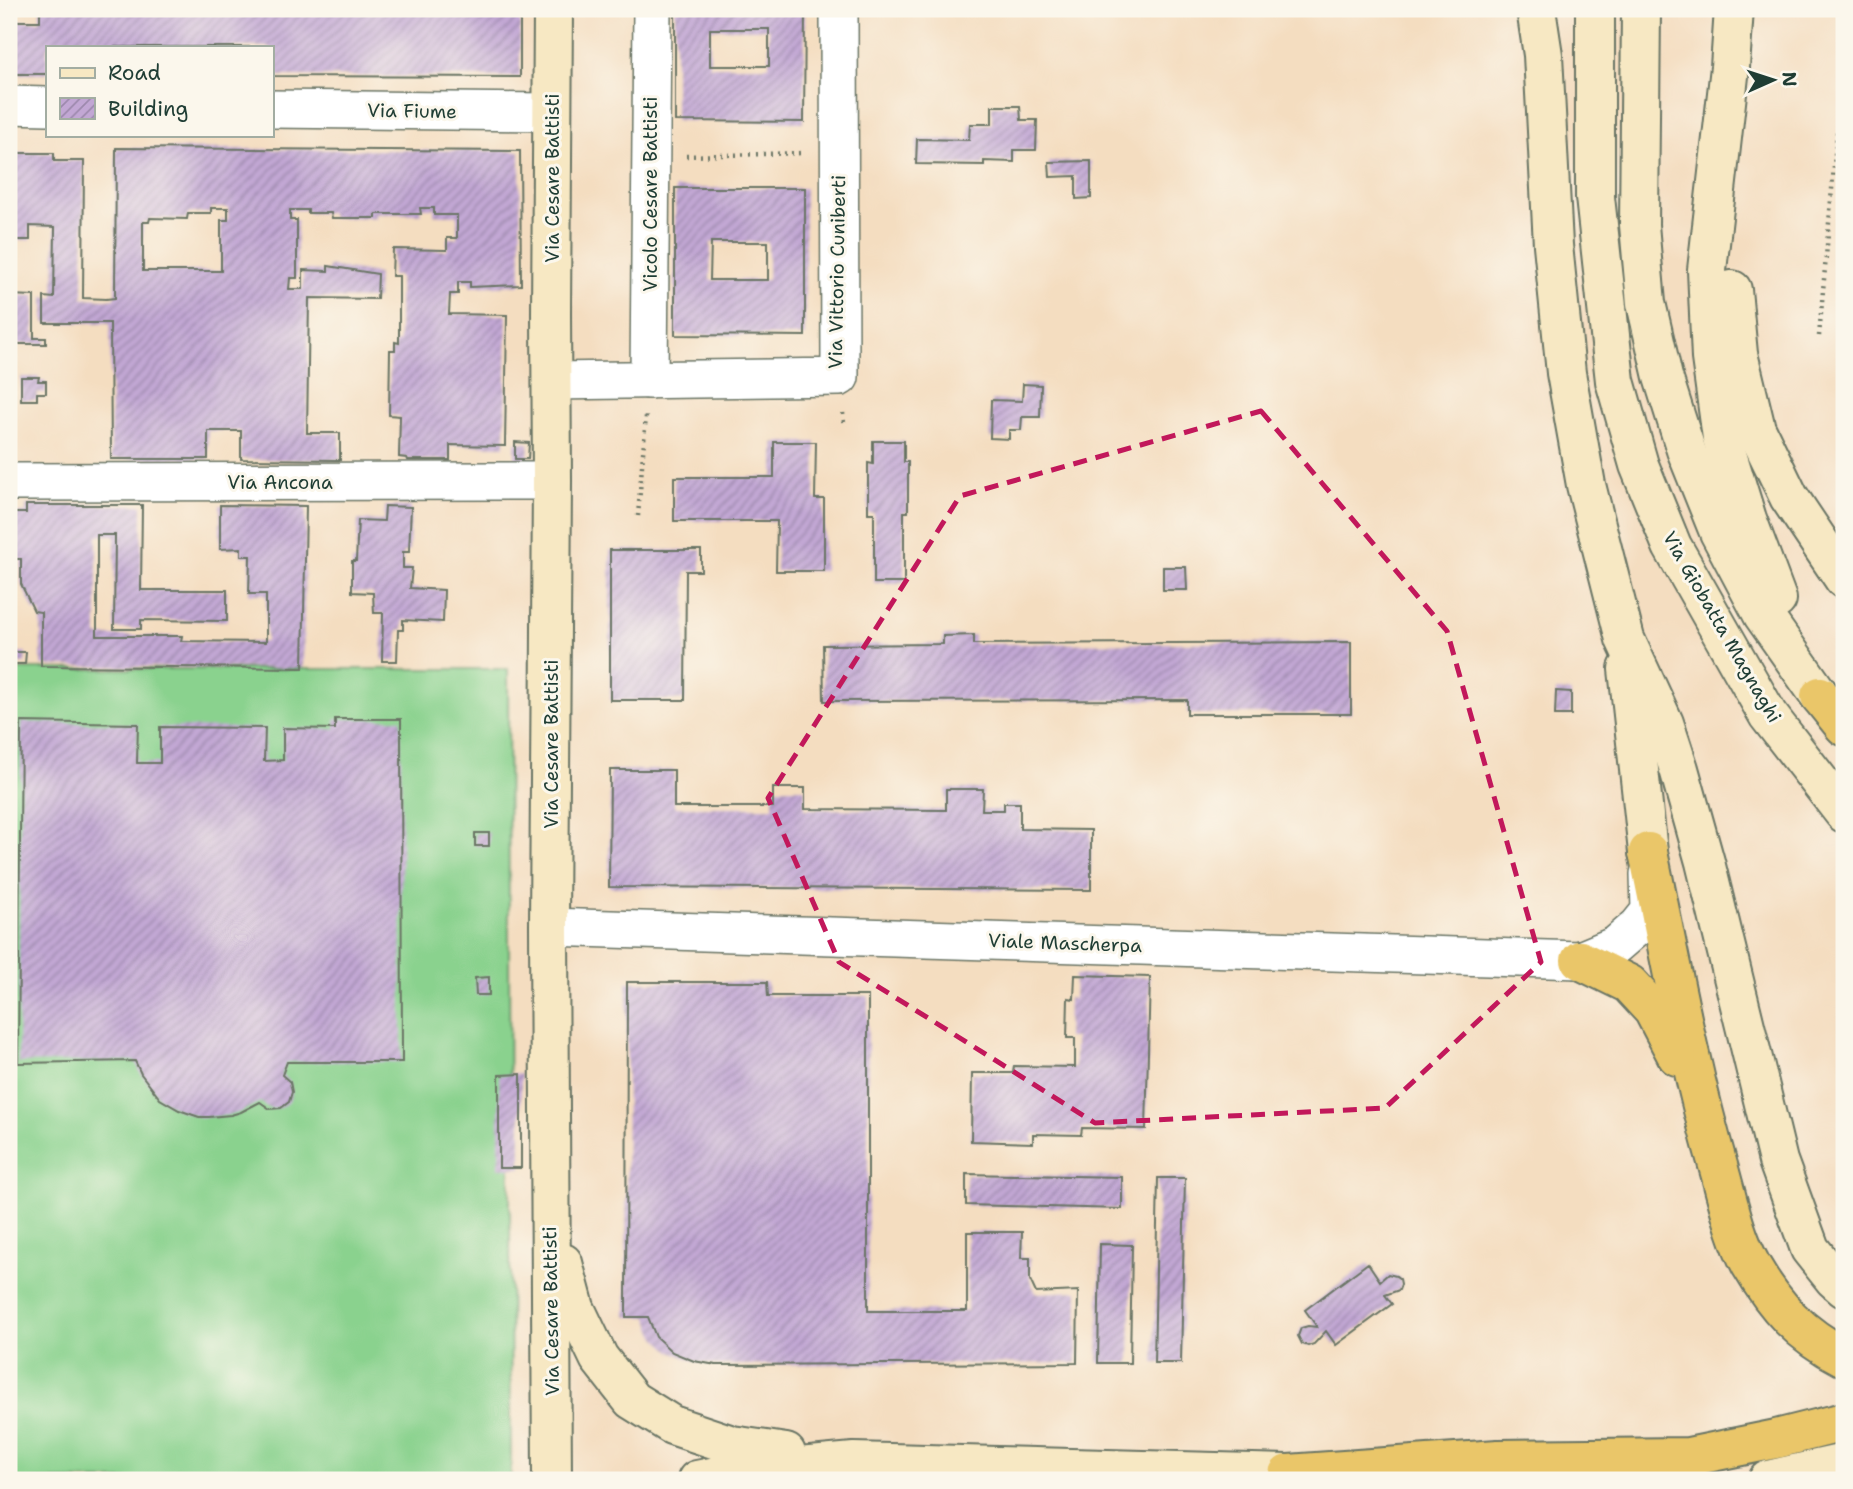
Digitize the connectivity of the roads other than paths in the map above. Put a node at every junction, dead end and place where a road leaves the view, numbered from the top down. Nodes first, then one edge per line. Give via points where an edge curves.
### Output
1 (553, 9) edge
2 (652, 9) edge
3 (839, 9) edge
4 (1536, 9) edge
5 (1595, 9) edge
6 (1641, 9) edge
7 (1734, 9) edge
8 (1730, 67) junction
9 (9, 106) edge
10 (46, 106) edge
11 (273, 109) edge
12 (552, 112) junction
13 (649, 380) junction
14 (552, 382) junction
15 (552, 481) junction
16 (9, 482) edge
17 (1844, 579) edge
18 (1625, 639) junction
19 (1820, 696) junction
20 (1844, 726) edge
21 (1844, 813) edge
22 (1648, 852) junction
23 (549, 927) junction
24 (1580, 960) junction
25 (1705, 1122) junction
26 (550, 1217) junction
27 (1844, 1288) edge
28 (1844, 1357) edge
29 (1844, 1422) edge
30 (854, 1462) junction
31 (1844, 1463) edge
32 (1288, 1474) junction
33 (552, 1480) edge
34 (697, 1480) edge
35 (1346, 1480) edge
36 (1768, 1480) edge

1 - 12 main road, Via Cesare Battisti
2 - 13 street, Vicolo Cesare Battisti
3 - 13 street, Via Vittorio Cuniberti via 840,377
4 - 18 main road via 1566,373 1586,485
5 - 21 main road, Via Giobatta Magnaghi via 1595,197 1615,381 1639,465 1672,546 1768,715
6 - 19 main road via 1639,225 1646,303 1663,377 1719,532 1763,615
7 - 8 main road
8 - 17 main road via 1730,270 1738,354 1756,429 1789,497
8 - 19 main road via 1707,270 1710,358 1722,438 1748,519 1780,608
9 - 10 street
11 - 12 street, Via Fiume
12 - 14 main road, Via Cesare Battisti
13 - 14 street, Via Vittorio Cuniberti
14 - 15 main road, Via Cesare Battisti
15 - 16 street, Via Ancona
15 - 23 main road, Via Cesare Battisti
18 - 22 main road
18 - 27 main road via 1664,723 1679,769 1777,1161 1810,1249
19 - 20 highway
22 - 24 street via 1650,911 1616,945
22 - 25 highway
23 - 24 street, Viale Mascherpa
23 - 26 main road, Via Cesare Battisti
24 - 25 highway via 1629,985 1653,1010
25 - 28 highway via 1750,1264 1784,1314 1810,1337
26 - 30 main road via 575,1308 599,1359 632,1400 672,1425 732,1445
26 - 33 main road, Via Cesare Battisti
29 - 32 highway via 1688,1457 1498,1459
30 - 32 main road
30 - 34 main road
31 - 36 main road
32 - 35 main road

